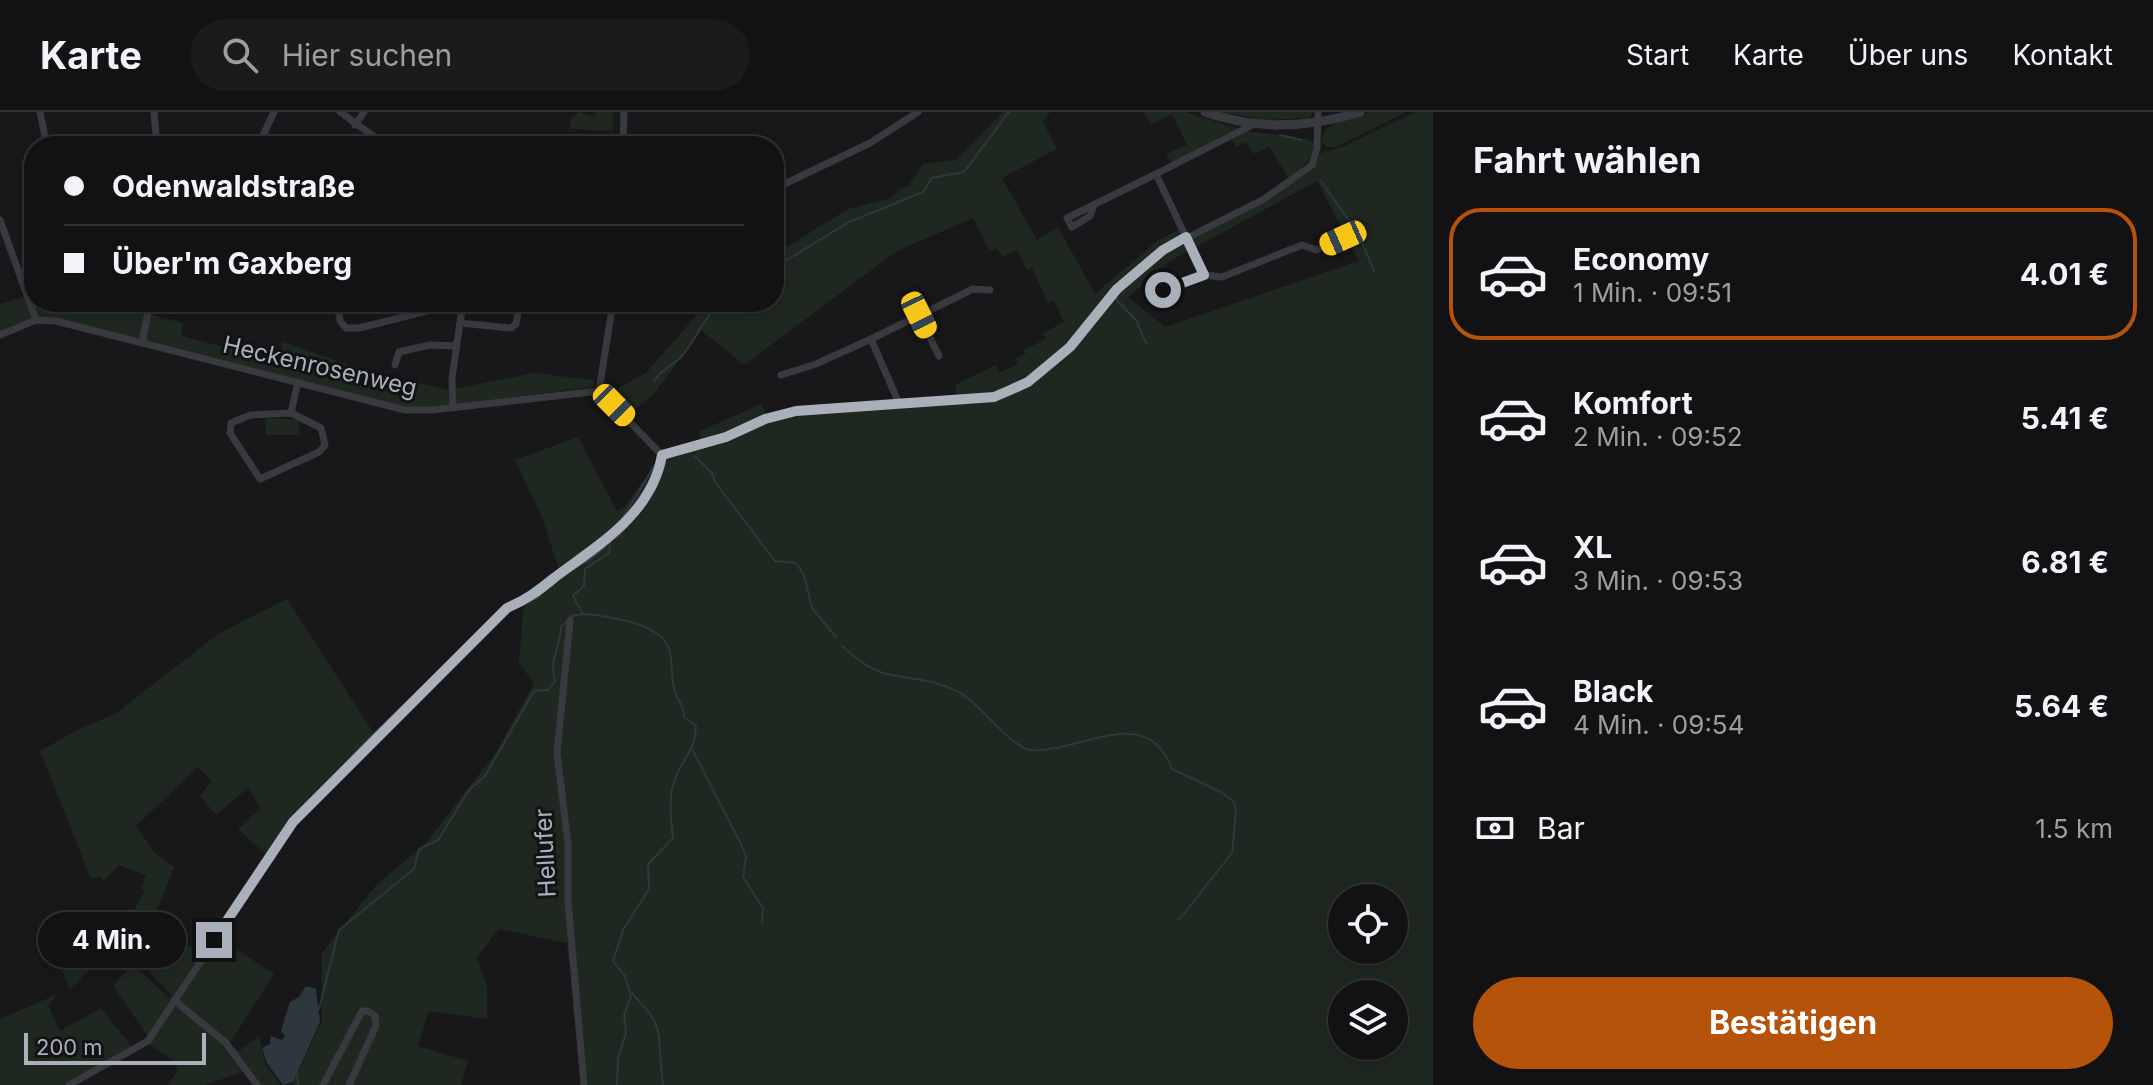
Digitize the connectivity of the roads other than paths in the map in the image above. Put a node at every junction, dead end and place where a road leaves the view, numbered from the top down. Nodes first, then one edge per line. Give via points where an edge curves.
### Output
1 (40, 112) edge
2 (154, 112) edge
3 (274, 112) edge
4 (340, 112) edge
5 (364, 112) edge
6 (624, 112) edge
7 (1205, 112) edge
8 (1360, 112) edge
9 (913, 113) edge
10 (1318, 117) edge
11 (1254, 124) junction
12 (355, 125) junction
13 (45, 136) edge
14 (156, 136) edge
15 (263, 136) edge
16 (371, 136) edge
17 (623, 136) edge
18 (1156, 174) junction
19 (784, 184) edge
20 (1094, 205) dead end
21 (0, 220) edge
22 (1186, 237) junction
23 (1343, 238) dead end
24 (1204, 275) junction
25 (24, 287) edge
26 (990, 290) dead end
27 (1163, 290) dead end
28 (33, 312) edge
29 (148, 312) edge
30 (339, 312) edge
31 (423, 312) edge
32 (462, 312) edge
33 (518, 312) edge
34 (611, 312) edge
35 (919, 315) junction
36 (36, 320) junction
37 (460, 323) junction
38 (0, 335) edge
39 (871, 339) junction
40 (142, 343) junction
41 (457, 346) junction
42 (939, 356) dead end
43 (395, 365) dead end
44 (781, 375) dead end
45 (298, 382) junction
46 (599, 391) junction
47 (898, 401) junction
48 (453, 408) junction
49 (291, 413) junction
50 (662, 455) junction
51 (617, 533) joint
52 (601, 546) joint
53 (585, 559) joint
54 (570, 620) dead end
55 (174, 1000) junction
56 (69, 1085) edge
57 (257, 1085) edge
58 (323, 1085) edge
59 (349, 1085) edge
60 (584, 1085) edge

1 - 13 street
2 - 14 street
3 - 15 street
4 - 12 street
5 - 12 street
6 - 17 street
7 - 11 street
8 - 10 street
9 - 19 street via 883,136
10 - 11 street
10 - 22 street via 1312,165 1264,199
11 - 18 street
12 - 16 street
18 - 20 street
18 - 22 street
21 - 25 street
22 - 24 street
22 - 47 street via 1117,289 1070,347 1028,382 994,397
23 - 24 street via 1316,250 1302,245 1222,277
24 - 27 street
26 - 35 street via 973,289
28 - 36 street
29 - 40 street
30 - 31 street via 346,328 359,328
32 - 37 street
33 - 37 street via 511,328
34 - 46 street
35 - 39 street
35 - 42 street
36 - 38 street
36 - 40 street, Heckenrosenweg
37 - 41 street
39 - 44 street
39 - 47 street
40 - 45 street, Heckenrosenweg
41 - 43 street via 399,352
41 - 48 street
45 - 48 street, Heckenrosenweg via 405,410
45 - 49 street
46 - 48 street, Heckenrosenweg
46 - 50 street
47 - 50 street via 796,411
49 - 49 street via 250,415 231,423 230,433 260,479 325,445 321,428
50 - 51 street via 645,497
51 - 52 street
52 - 53 street
53 - 55 street via 537,595 507,608 293,822
54 - 60 street, Hellufer via 557,753
55 - 56 street via 148,1041
55 - 57 street via 226,1043
58 - 59 street via 362,1011 368,1011 376,1026

